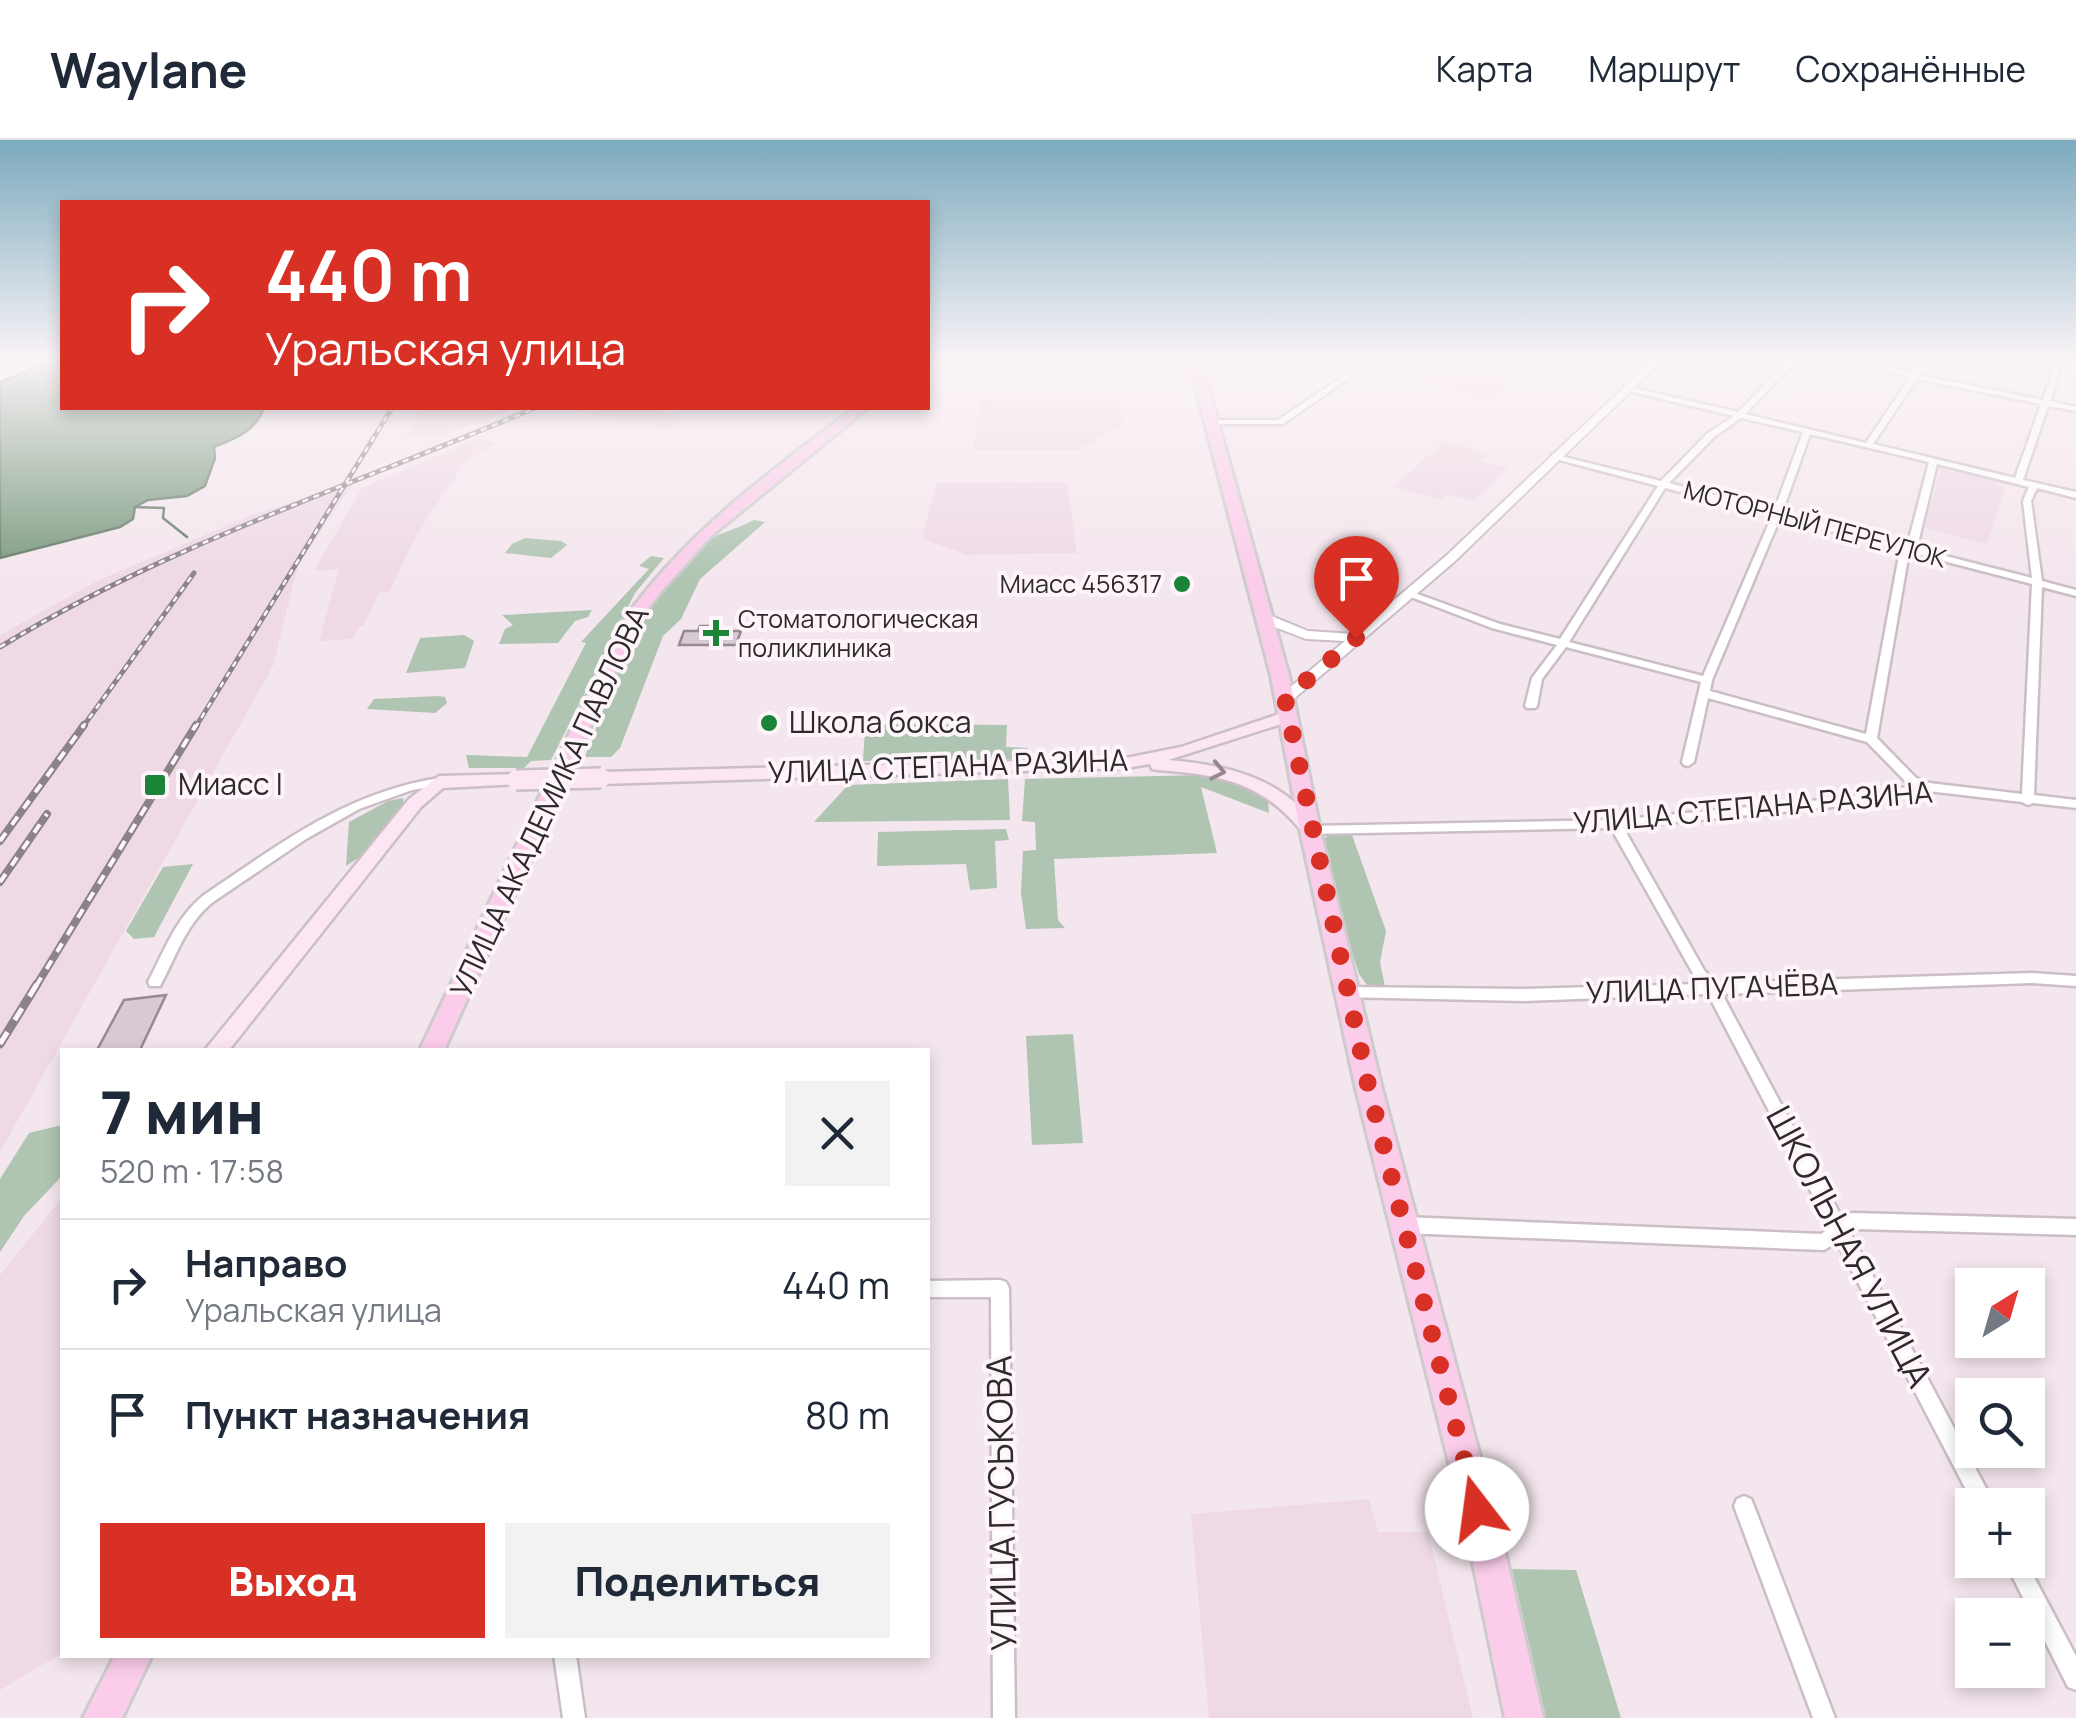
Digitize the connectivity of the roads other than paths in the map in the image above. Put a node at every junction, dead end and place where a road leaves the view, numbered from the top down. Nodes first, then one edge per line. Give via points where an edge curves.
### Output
1 (1807, 431) edge
2 (832, 432) edge
3 (1215, 432) edge
4 (1581, 432) edge
5 (1715, 432) edge
6 (1810, 432) edge
7 (1878, 432) edge
8 (2036, 432) edge
9 (1868, 446) junction
10 (1555, 456) junction
11 (1933, 462) junction
12 (1998, 477) junction
13 (2018, 482) junction
14 (1662, 484) junction
15 (2034, 486) junction
16 (2076, 496) edge
17 (2027, 500) junction
18 (1777, 514) junction
19 (1904, 547) junction
20 (1922, 552) junction
21 (2037, 581) junction
22 (2076, 593) edge
23 (1408, 594) junction
24 (1264, 618) junction
25 (1356, 638) junction
26 (1562, 644) junction
27 (1707, 680) junction
28 (1703, 693) junction
29 (1531, 706) dead end
30 (1286, 708) junction
31 (1870, 739) junction
32 (1688, 762) dead end
33 (1126, 763) junction
34 (440, 782) junction
35 (1928, 787) junction
36 (2028, 800) junction
37 (2076, 804) edge
38 (1615, 824) junction
39 (1310, 830) junction
40 (2076, 981) edge
41 (155, 982) dead end
42 (1714, 990) junction
43 (1347, 992) junction
44 (218, 1048) edge
45 (433, 1048) edge
46 (1403, 1225) junction
47 (2076, 1227) edge
48 (1842, 1231) junction
49 (930, 1289) edge
50 (1976, 1488) edge
51 (1744, 1506) dead end
52 (2023, 1578) edge
53 (132, 1658) edge
54 (565, 1658) edge
55 (2076, 1680) edge
56 (102, 1718) edge
57 (574, 1718) edge
58 (1004, 1718) edge
59 (1524, 1718) edge
60 (1824, 1718) edge

1 - 18 street
2 - 45 main road, УЛИЦА АКАДЕМИКА ПАВЛОВА via 676,558 648,594
3 - 24 main road
4 - 10 street
5 - 14 street
6 - 9 street
7 - 9 street
8 - 13 street
9 - 11 street
10 - 14 street, МОТОРНЫЙ ПЕРЕУЛОК
10 - 23 street
11 - 12 street
11 - 20 street via 1914,539
12 - 13 street
12 - 17 street
13 - 15 street
14 - 18 street, МОТОРНЫЙ ПЕРЕУЛОК
14 - 26 street
15 - 16 street
15 - 17 street
17 - 21 street
18 - 19 street, МОТОРНЫЙ ПЕРЕУЛОК
18 - 27 street
19 - 20 street, МОТОРНЫЙ ПЕРЕУЛОК
19 - 31 street
20 - 21 street, МОТОРНЫЙ ПЕРЕУЛОК
21 - 22 street, МОТОРНЫЙ ПЕРЕУЛОК
21 - 36 street
23 - 25 street
23 - 26 street
24 - 25 street via 1306,635
24 - 30 main road
25 - 30 street
26 - 27 street
26 - 29 street via 1538,678
27 - 28 street
28 - 31 street
28 - 32 street
30 - 33 main road, УЛИЦА СТЕПАНА РАЗИНА via 1184,752
30 - 39 main road
31 - 35 street via 1912,781
33 - 34 main road, УЛИЦА СТЕПАНА РАЗИНА, bridge
33 -> 39 main road via 1211,768 1243,777 1295,807
34 - 41 street via 357,808 244,875 193,911
34 - 44 main road
35 - 36 street, УЛИЦА СТЕПАНА РАЗИНА
35 - 38 street, УЛИЦА СТЕПАНА РАЗИНА
36 - 37 street, УЛИЦА СТЕПАНА РАЗИНА
38 - 39 street, УЛИЦА СТЕПАНА РАЗИНА
38 - 42 street, ШКОЛЬНАЯ УЛИЦА
39 - 43 main road
40 - 42 street, УЛИЦА ПУГАЧЁВА
42 - 43 street, УЛИЦА ПУГАЧЁВА
42 - 48 street, ШКОЛЬНАЯ УЛИЦА
43 - 46 main road
46 - 48 street via 1824,1242
46 - 59 main road
47 - 48 street via 1852,1221
48 - 50 street, ШКОЛЬНАЯ УЛИЦА
49 - 58 street, УЛИЦА ГУСЬКОВА via 1000,1288
51 - 60 street
52 - 55 street
53 - 56 main road
54 - 57 street

